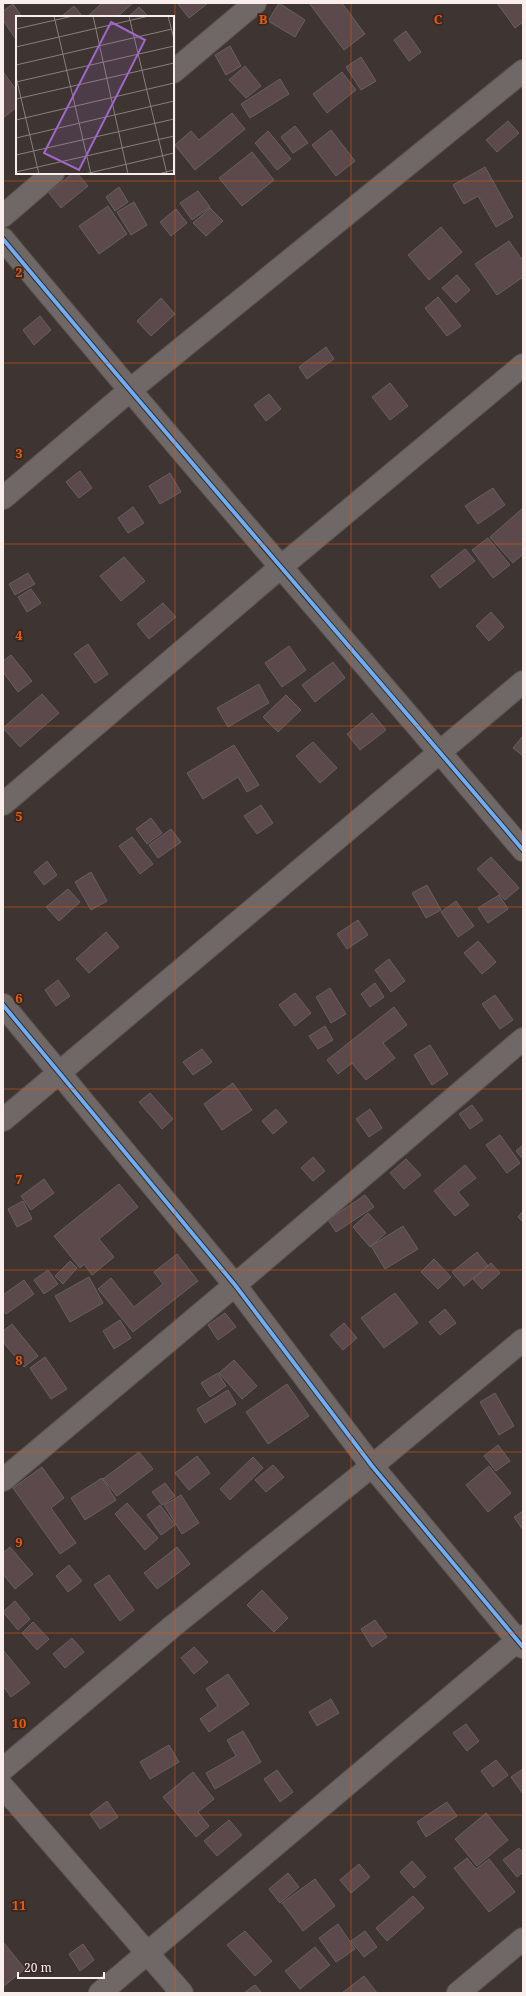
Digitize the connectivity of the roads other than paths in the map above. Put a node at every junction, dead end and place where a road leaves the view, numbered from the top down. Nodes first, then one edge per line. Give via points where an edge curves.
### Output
1 (255, 3) edge
2 (174, 71) edge
3 (523, 71) edge
4 (53, 174) edge
5 (3, 216) edge
6 (3, 239) edge
7 (523, 365) edge
8 (129, 391) junction
9 (3, 498) edge
10 (282, 566) junction
11 (523, 682) edge
12 (440, 752) junction
13 (3, 804) edge
14 (523, 850) edge
15 (3, 1005) edge
16 (523, 1039) edge
17 (60, 1073) junction
18 (3, 1120) edge
19 (235, 1286) junction
20 (523, 1340) edge
21 (372, 1466) junction
22 (3, 1480) edge
23 (521, 1641) edge
24 (3, 1769) edge
25 (3, 1787) edge
26 (523, 1939) edge
27 (148, 1953) junction
28 (100, 1993) edge
29 (182, 1993) edge
30 (458, 1993) edge

1 - 2 street
3 - 8 street
4 - 5 street
6 - 8 street
7 - 10 street
8 - 9 street
8 - 10 street
10 - 12 street
10 - 13 street
11 - 12 street
12 - 14 street
12 - 17 street
15 - 17 street
16 - 19 street
17 - 18 street
17 - 19 street
19 - 21 street
19 - 22 street
20 - 21 street
21 - 23 street
21 - 24 street via 173,1626
23 - 27 street
25 - 27 street
26 - 30 street
27 - 28 street
27 - 29 street

